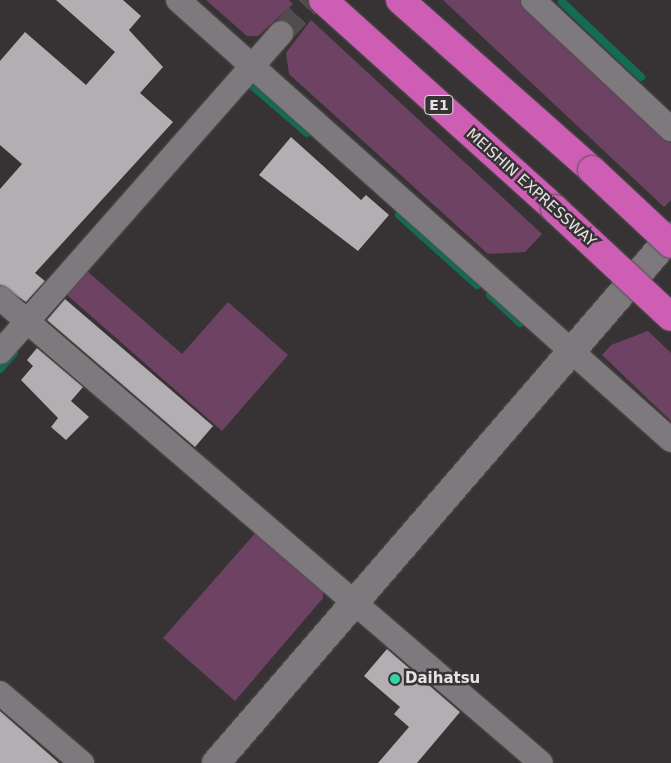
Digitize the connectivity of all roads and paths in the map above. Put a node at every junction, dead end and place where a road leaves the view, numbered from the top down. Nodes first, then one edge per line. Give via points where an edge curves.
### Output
1 (178, 0) edge
2 (323, 0) edge
3 (400, 0) edge
4 (533, 0) edge
5 (282, 33) tunnel mouth
6 (252, 65) junction
7 (671, 129) edge
8 (671, 236) edge
9 (671, 244) edge
10 (0, 298) edge
11 (671, 318) edge
12 (27, 320) junction
13 (572, 349) junction
14 (0, 352) edge
15 (671, 440) edge
16 (355, 601) junction
17 (0, 693) edge
18 (82, 763) edge
19 (216, 763) edge
20 (541, 763) edge

1 - 6 street
2 - 11 highway, MEISHIN EXPRESSWAY / E1, bridge
3 - 9 highway, bridge
4 - 7 street
5 - 6 street
6 - 12 street
6 - 13 street
8 - 13 street
10 - 12 street
12 - 14 street
12 - 16 street
13 - 15 street
13 - 16 street
16 - 19 street
16 - 20 street
17 - 18 street

